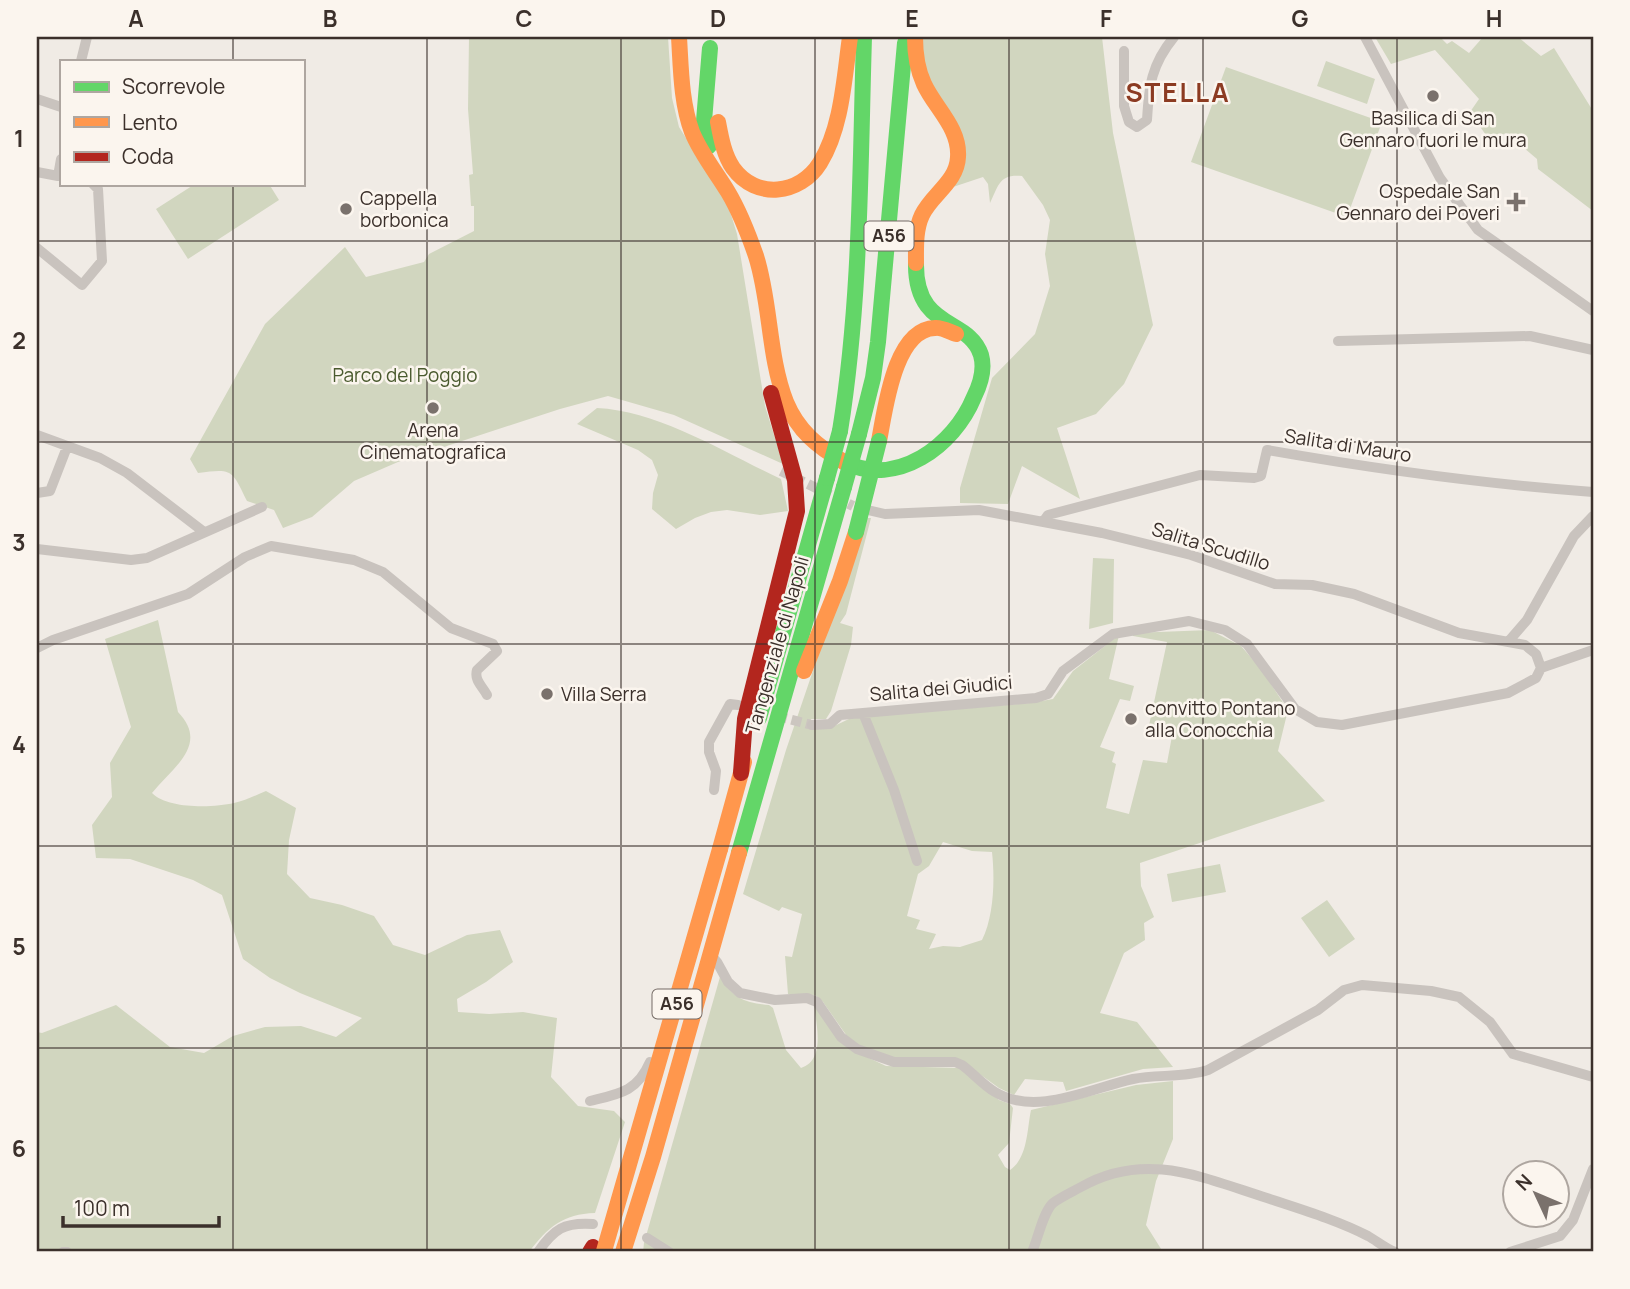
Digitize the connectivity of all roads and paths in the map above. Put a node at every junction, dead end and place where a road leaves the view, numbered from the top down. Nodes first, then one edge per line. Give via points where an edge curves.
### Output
1 (87, 37) edge
2 (679, 37) edge
3 (850, 37) edge
4 (905, 37) edge
5 (915, 37) edge
6 (1174, 37) edge
7 (1365, 37) edge
8 (710, 43) edge
9 (864, 45) edge
10 (1124, 51) dead end
11 (82, 60) edge
12 (37, 99) edge
13 (60, 107) edge
14 (852, 111) dead end
15 (37, 172) edge
16 (60, 177) edge
17 (95, 186) edge
18 (739, 212) junction
19 (37, 248) edge
20 (1593, 311) edge
21 (1338, 341) dead end
22 (1593, 350) edge
23 (37, 435) edge
24 (67, 447) junction
25 (1593, 492) edge
26 (37, 493) edge
27 (853, 506) tunnel mouth
28 (262, 507) dead end
29 (1593, 516) edge
30 (188, 520) junction
31 (1043, 522) junction
32 (204, 532) junction
33 (187, 540) junction
34 (37, 549) edge
35 (1508, 642) junction
36 (37, 648) edge
37 (1593, 650) edge
38 (1541, 668) junction
39 (487, 695) dead end
40 (738, 705) dead end
41 (863, 713) junction
42 (812, 725) tunnel mouth
43 (766, 763) junction
44 (741, 773) junction
45 (714, 790) dead end
46 (917, 861) dead end
47 (1593, 1077) edge
48 (590, 1101) dead end
49 (653, 1157) junction
50 (1593, 1169) edge
51 (593, 1224) dead end
52 (647, 1238) dead end
53 (597, 1250) edge
54 (538, 1252) edge
55 (623, 1252) edge
56 (635, 1252) edge
57 (670, 1252) edge
58 (1032, 1252) edge
59 (1395, 1252) edge
60 (1510, 1252) edge

1 - 11 street
2 - 18 highway via 689,121
3 - 8 highway via 829,147 804,182 776,191 750,183 727,159
4 - 43 highway, Tangenziale di Napoli / A56, bridge via 873,378
5 - 18 highway via 923,84 950,126 958,152 952,176 918,227 916,281 930,310 966,334 981,360 981,377 972,401 933,450 901,467 870,470 840,461 804,432 780,388 761,271
6 - 10 street via 1153,71 1147,120 1138,127 1129,122 1124,106
7 - 20 street via 1440,178 1478,230
8 - 43 highway, bridge via 704,121 707,140 758,239 787,387 811,430 831,447 860,461 889,463 912,456 933,442 960,410 975,375 972,354 959,336 947,330 932,328 914,335 901,354 879,442 856,532
9 - 14 highway
9 - 44 highway, Tangenziale di Napoli / A56, bridge via 851,370 827,478
12 - 13 street
15 - 16 street
17 - 19 street via 102,261 82,285
18 - 44 highway via 771,396 797,500 746,719
21 - 22 street via 1530,336
23 - 24 street
24 - 26 street via 50,491
24 - 30 street via 127,473
25 - 31 street, Salita di Mauro via 1357,466 1266,450 1261,476 1200,475 1048,515
27 - 31 street, Salita Scudillo via 885,514 979,510
28 - 32 street
29 - 35 street via 1574,536 1527,620
30 - 32 street
30 - 33 street
31 - 35 street, Salita Scudillo via 1191,555 1275,584 1312,585 1354,594 1459,633
32 - 33 street
33 - 34 street via 131,560
35 - 38 street, Salita Scudillo via 1525,645 1536,654
36 - 39 street via 188,594 271,546 354,561 383,572 451,628 496,646 497,651 476,674
37 - 38 street, Salita dei Giudici
38 - 41 street, Salita dei Giudici via 1535,678 1508,693 1342,725 1317,722 1295,709 1247,644 1224,630 1189,621 1113,634 1063,671 1048,694 1036,698
40 - 45 street via 730,704 709,742 716,771
41 - 42 street, Salita dei Giudici
41 - 46 street
43 - 49 highway, Tangenziale di Napoli / A56, bridge
44 - 53 highway, Tangenziale di Napoli / A56, bridge via 631,1159
47 - 48 street via 1513,1054 1490,1022 1459,997 1356,985 1208,1070 1153,1075 1046,1101 1024,1102 996,1092 955,1062 906,1064 857,1049 841,1037 817,1002 740,993 713,956 701,951 689,954 679,966 653,1055 639,1081 623,1094
49 - 55 highway, Tangenziale di Napoli / A56, bridge
49 - 56 highway, bridge
50 - 60 street via 1573,1220 1560,1236
51 - 54 street via 561,1227
52 - 57 street
58 - 59 street via 1053,1203 1098,1177 1168,1169 1293,1207 1368,1236

